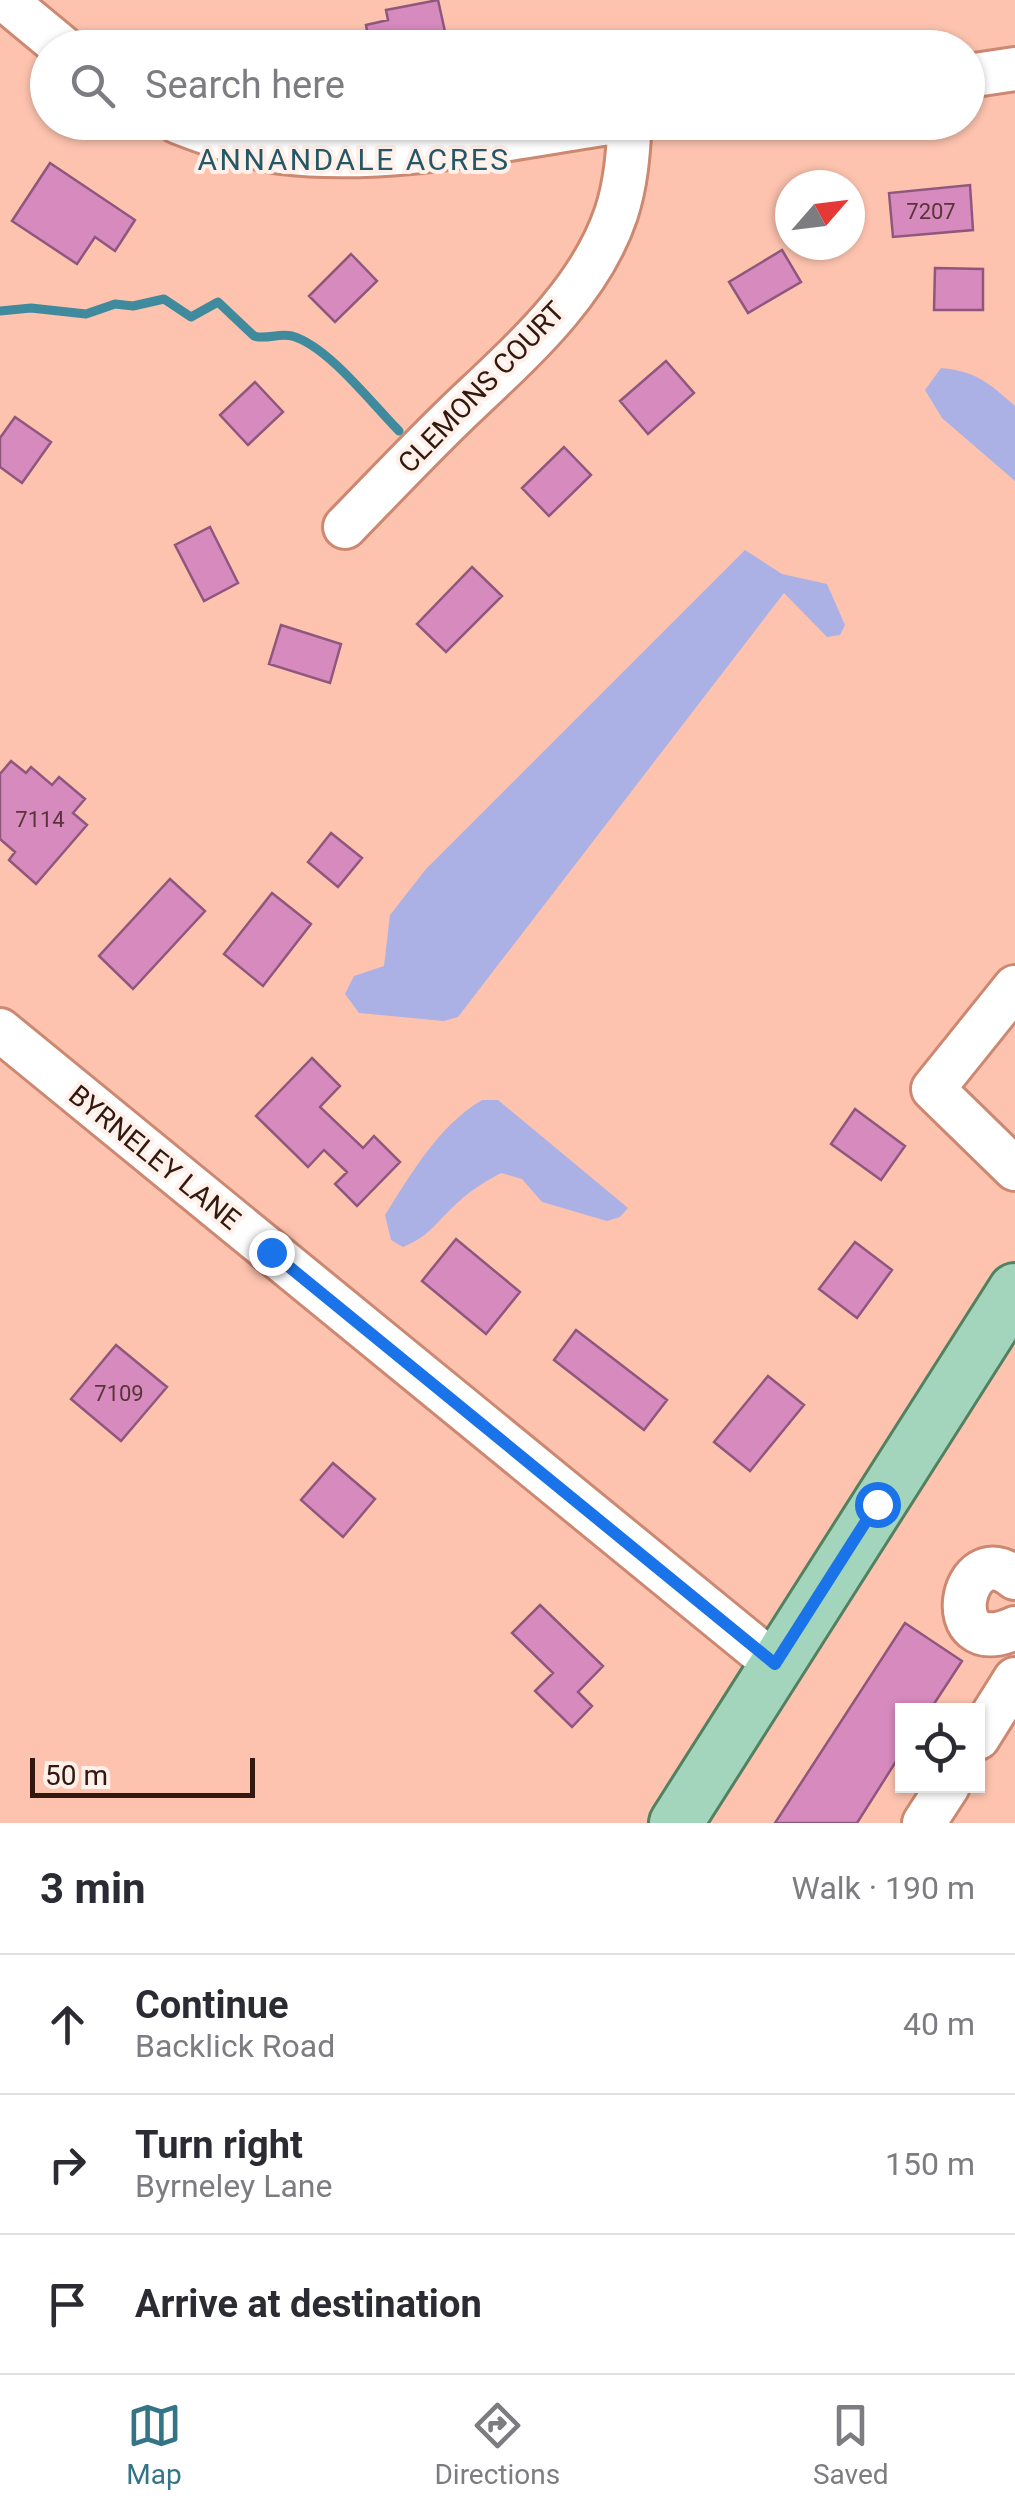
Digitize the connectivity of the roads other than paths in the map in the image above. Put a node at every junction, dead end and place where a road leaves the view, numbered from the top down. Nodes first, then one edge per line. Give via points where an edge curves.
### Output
1 (6, 0) edge
2 (42, 30) edge
3 (1015, 69) edge
4 (985, 73) edge
5 (222, 140) edge
6 (490, 140) edge
7 (629, 140) edge
8 (345, 527) dead end
9 (1015, 987) edge
10 (0, 1030) edge
11 (1008, 1146) edge
12 (1015, 1290) edge
13 (1015, 1578) edge
14 (1015, 1629) edge
15 (775, 1664) junction
16 (1015, 1679) edge
17 (985, 1727) edge
18 (943, 1793) edge
19 (676, 1823) edge
20 (924, 1823) edge

1 - 2 street
3 - 4 street
5 - 6 street via 335,156
7 - 8 street, CLEMONS COURT via 616,215 569,298
9 - 11 street via 933,1089
10 - 15 street, BYRNELEY LANE
12 - 15 main road
13 - 14 street via 992,1570 976,1575 962,1605 981,1632
15 - 19 main road
16 - 17 street
18 - 20 street

